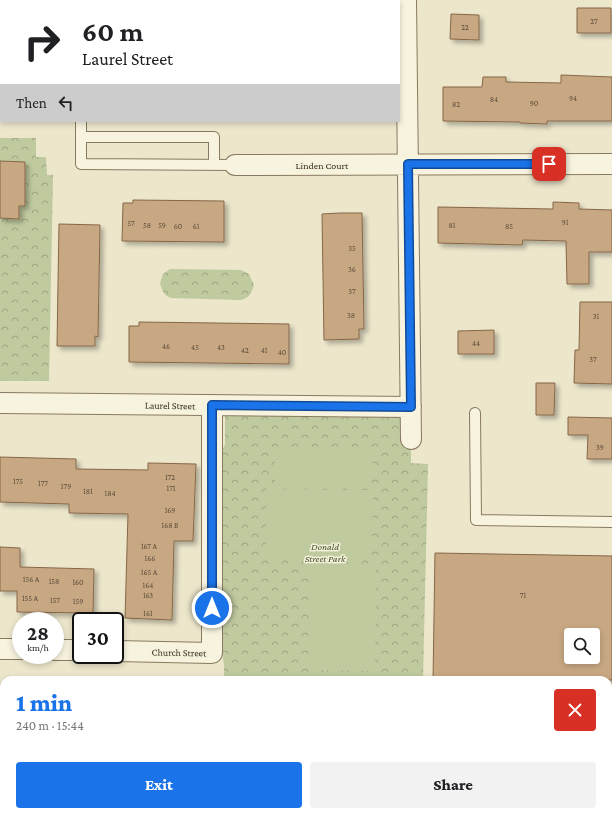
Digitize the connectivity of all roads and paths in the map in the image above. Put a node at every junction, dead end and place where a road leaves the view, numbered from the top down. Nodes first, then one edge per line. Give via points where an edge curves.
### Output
1 (406, 0) edge
2 (82, 122) edge
3 (81, 137) junction
4 (408, 164) junction
5 (612, 164) edge
6 (214, 165) junction
7 (235, 165) joint
8 (0, 403) edge
9 (212, 405) junction
10 (411, 407) junction
11 (475, 413) dead end
12 (411, 439) dead end
13 (612, 522) edge
14 (0, 649) edge
15 (12, 649) edge
16 (124, 651) edge

1 - 4 street
2 - 3 lane
3 - 6 lane via 81,164
3 - 6 lane via 214,137
4 - 5 street, Linden Court
4 - 7 street, Linden Court
4 - 10 street
6 - 7 lane
8 - 9 street, Laurel Street
9 - 10 street, Laurel Street
9 - 16 street, Church Street via 212,653
10 - 12 street
11 - 13 lane via 476,520
14 - 15 street

